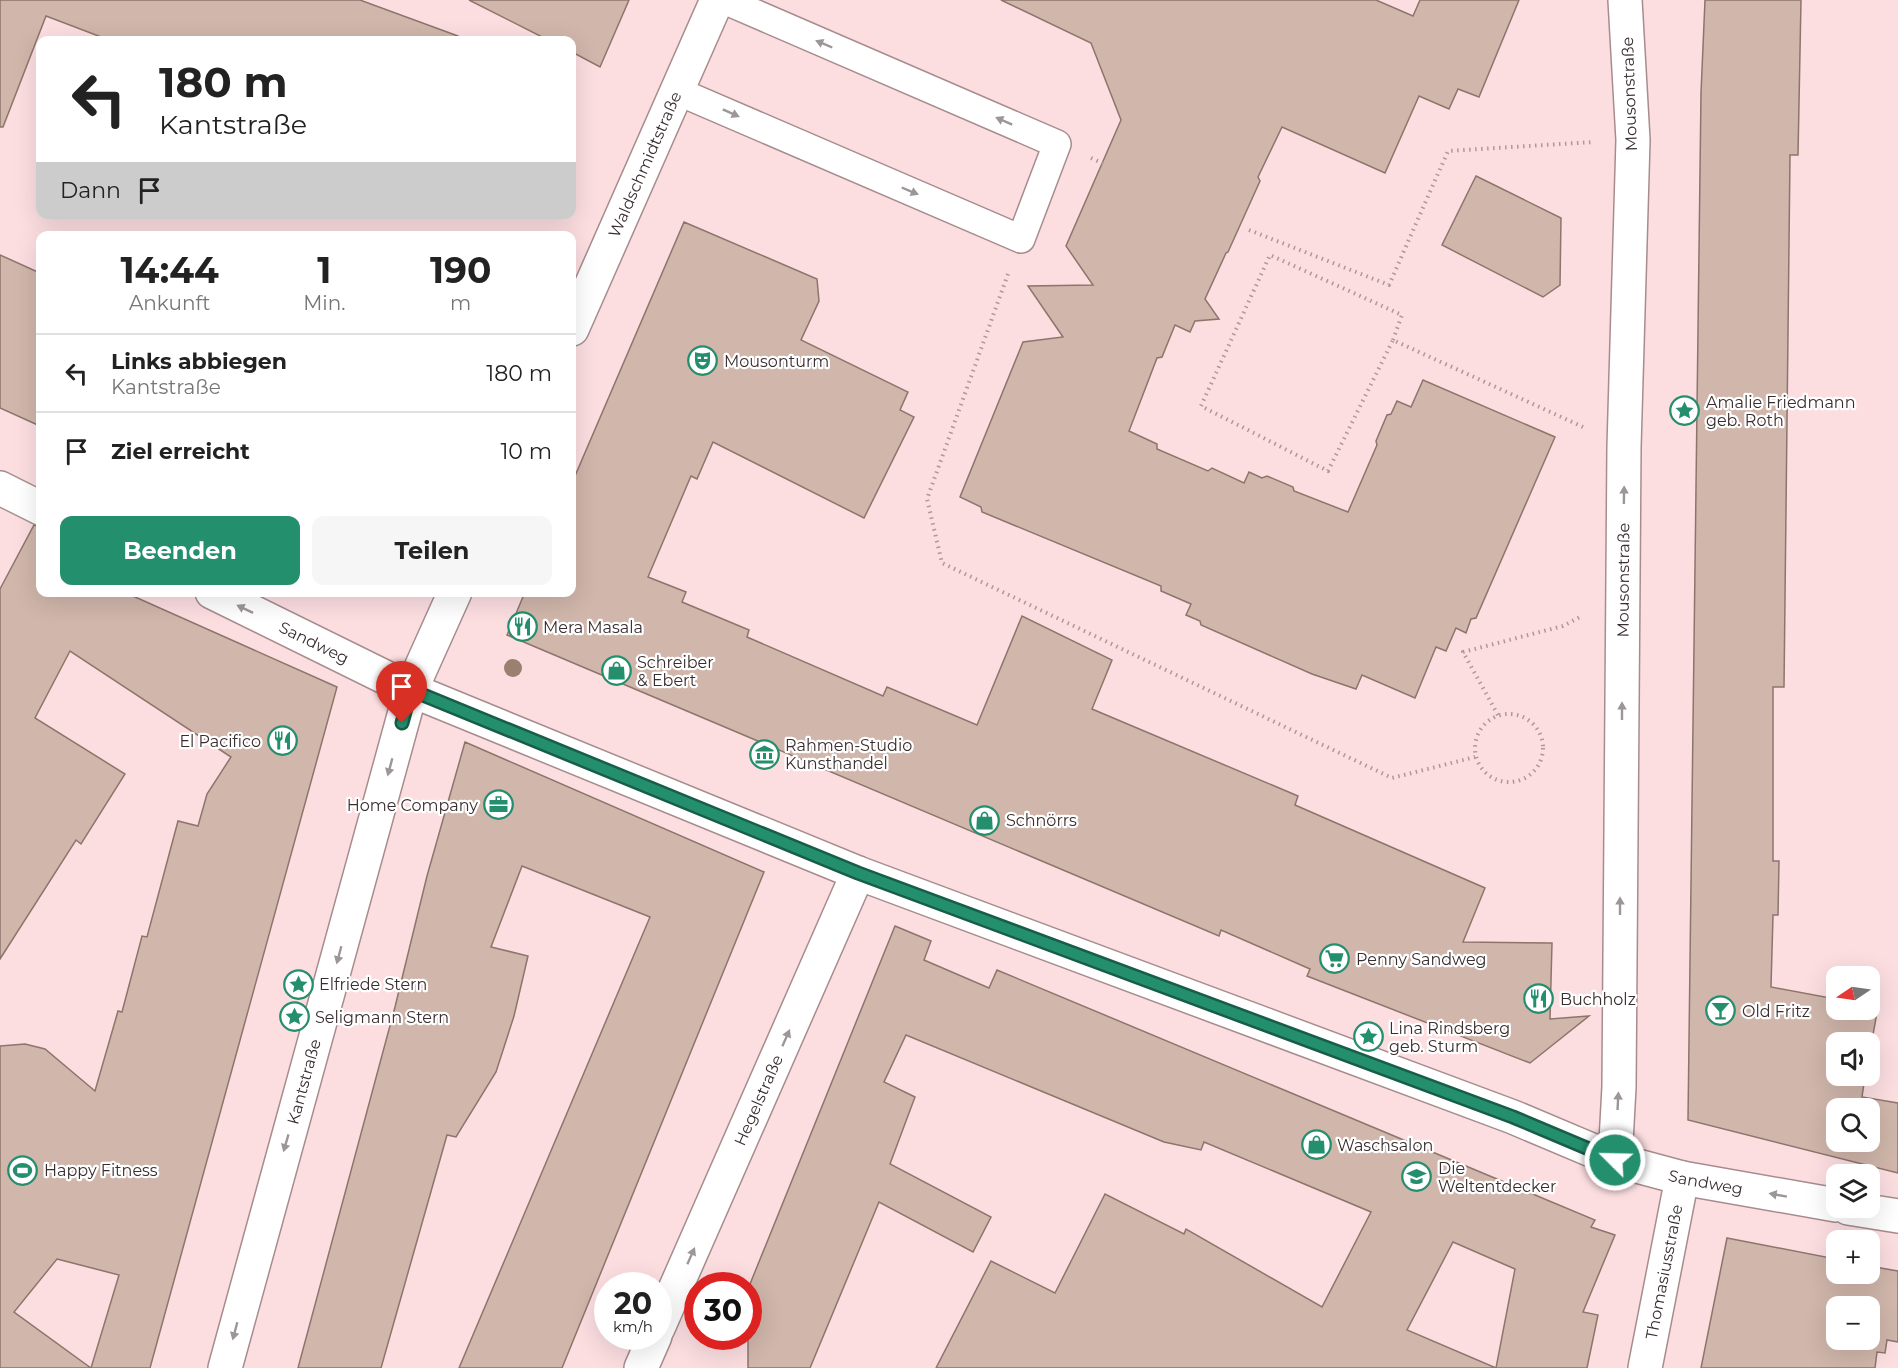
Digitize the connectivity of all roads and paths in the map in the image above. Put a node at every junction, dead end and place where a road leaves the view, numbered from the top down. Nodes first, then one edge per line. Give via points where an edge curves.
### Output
1 (717, 0) edge
2 (724, 0) edge
3 (1625, 0) edge
4 (677, 91) junction
5 (1632, 140) junction
6 (1249, 230) dead end
7 (1021, 239) junction
8 (576, 320) edge
9 (1393, 340) junction
10 (1624, 447) junction
11 (2, 493) edge
12 (36, 506) edge
13 (222, 597) edge
14 (453, 597) edge
15 (1622, 600) junction
16 (411, 690) junction
17 (1498, 715) junction
18 (1475, 757) junction
19 (858, 873) junction
20 (1615, 1160) junction
21 (1682, 1178) junction
22 (1826, 1203) edge
23 (1880, 1213) edge
24 (1898, 1216) edge
25 (672, 1296) edge
26 (649, 1350) edge
27 (225, 1368) edge
28 (641, 1368) edge
29 (1645, 1368) edge

1 - 4 street, Waldschmidtstraße
7 -> 2 lane via 1057,144
3 - 5 street, Mousonstraße
4 -> 7 lane
4 - 8 street, Waldschmidtstraße
5 - 6 path via 1448,151 1389,285
5 - 10 street, Mousonstraße
7 - 18 path via 927,499 942,563 1392,778
9 - 9 path via 1328,471 1201,406 1270,255 1402,315
9 - 10 path
15 -> 10 street, Mousonstraße
11 - 12 street
16 -> 13 street, Sandweg
14 - 16 street
15 - 17 path via 1563,626 1463,652
20 -> 15 street, Mousonstraße via 1619,1087
16 - 19 street, Sandweg
16 -> 27 street, Kantstraße
17 - 18 path via 1483,724 1475,739
17 - 18 path via 1527,718 1538,730 1543,745 1540,763 1519,781 1504,782 1487,775
19 - 20 street, Sandweg via 1513,1117
25 -> 19 street, Hegelstraße
20 - 21 street, Sandweg
22 -> 21 street, Sandweg
21 - 29 street, Thomasiusstraße
23 - 24 street
26 - 28 street

